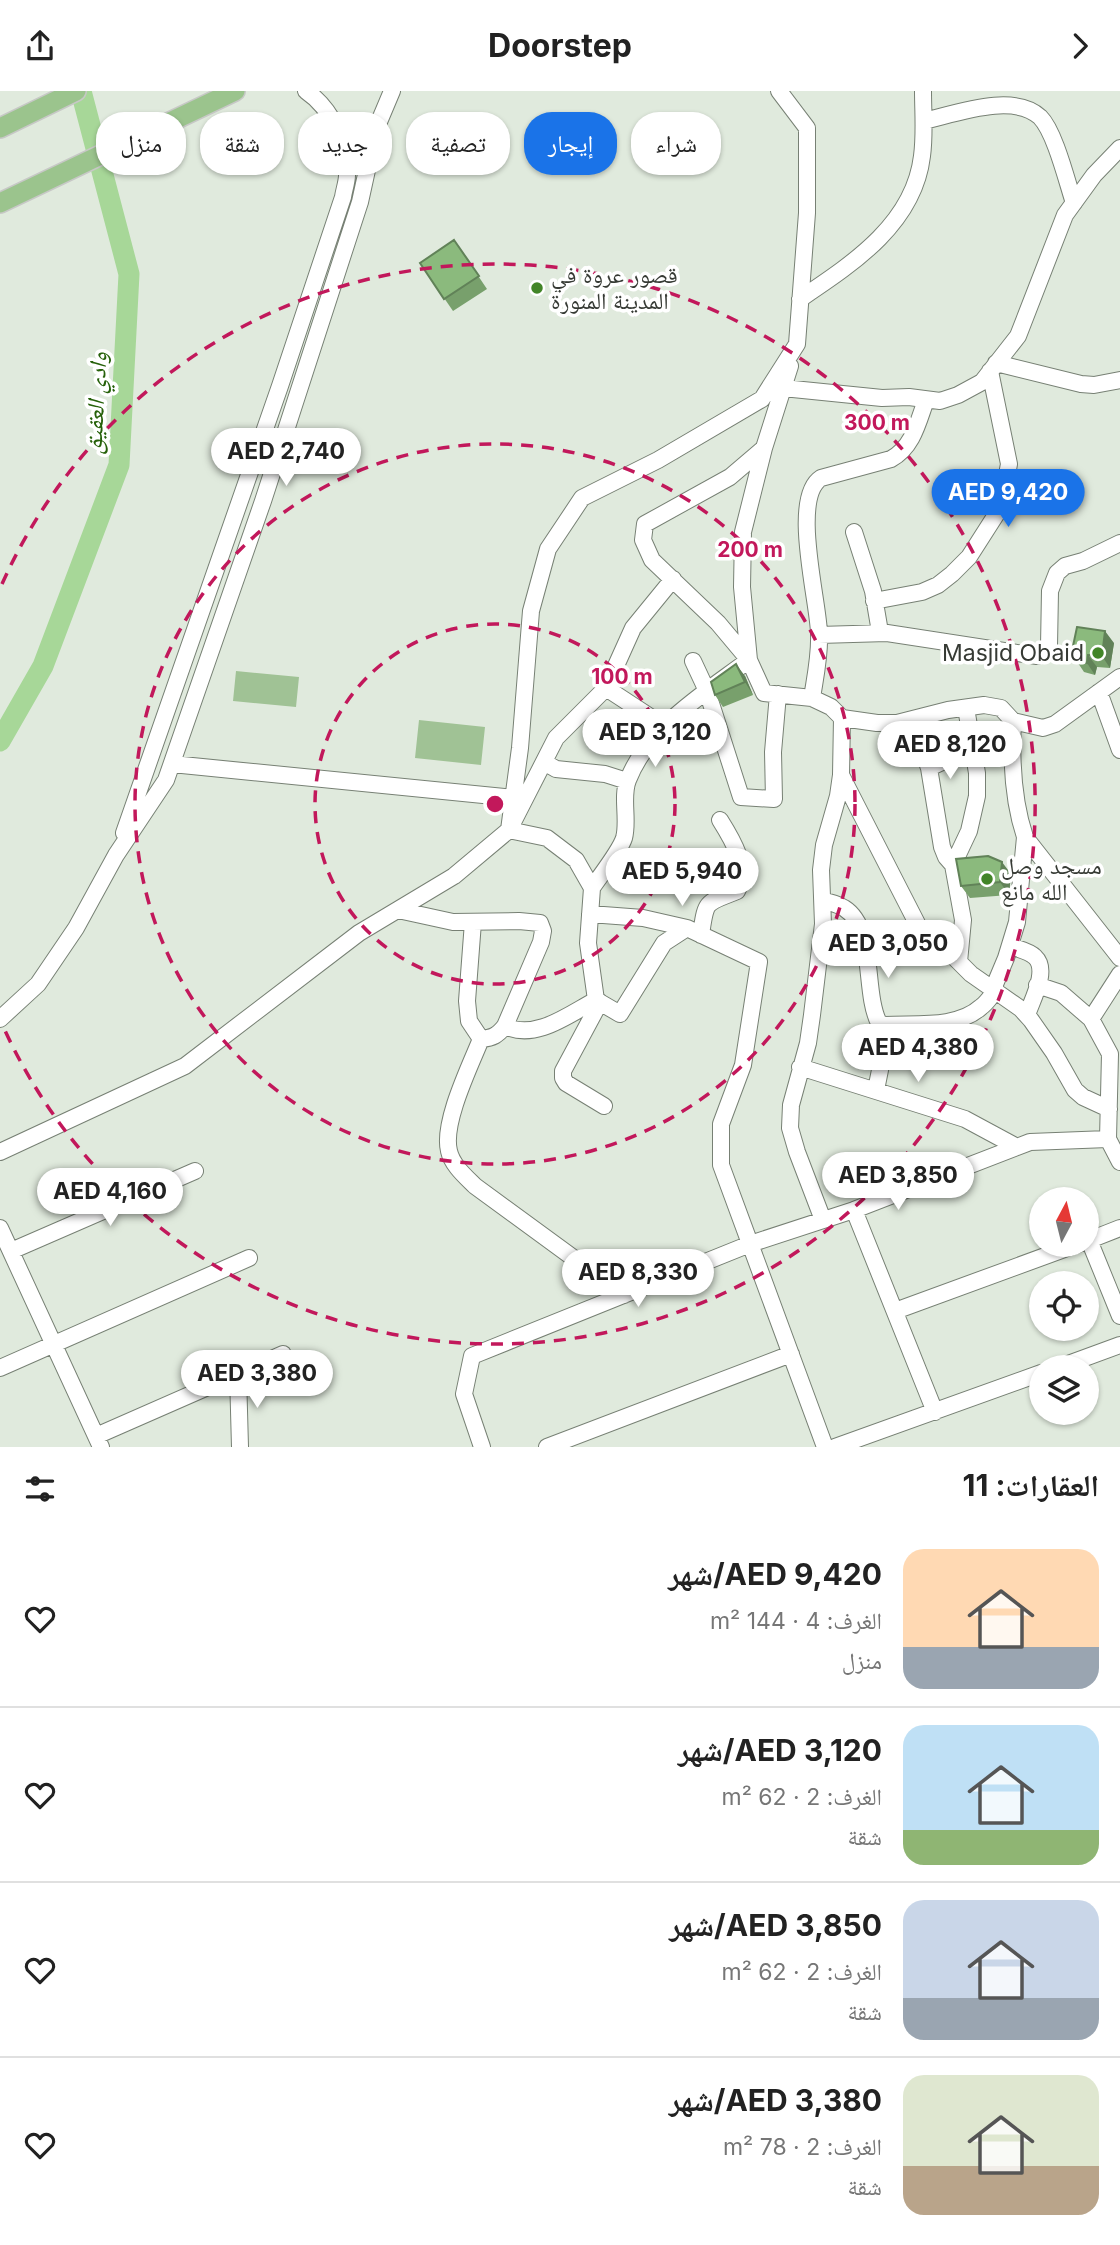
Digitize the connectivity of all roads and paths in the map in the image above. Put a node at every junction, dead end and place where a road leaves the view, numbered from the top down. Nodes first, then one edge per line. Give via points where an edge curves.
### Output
1 (76, 91) edge
2 (234, 91) edge
3 (306, 91) edge
4 (392, 91) edge
5 (779, 91) edge
6 (923, 91) edge
7 (924, 121) junction
8 (0, 128) edge
9 (1120, 148) edge
10 (0, 203) edge
11 (1074, 203) junction
12 (800, 299) junction
13 (797, 344) junction
14 (993, 367) junction
15 (1120, 380) edge
16 (783, 388) junction
17 (926, 400) junction
18 (764, 447) junction
19 (854, 533) dead end
20 (1120, 543) edge
21 (673, 579) junction
22 (874, 601) junction
23 (880, 632) junction
24 (819, 635) junction
25 (749, 660) junction
26 (693, 661) dead end
27 (1120, 677) edge
28 (606, 688) junction
29 (707, 691) junction
30 (1099, 692) junction
31 (778, 694) junction
32 (812, 698) junction
33 (966, 708) junction
34 (842, 718) junction
35 (907, 721) junction
36 (1013, 721) junction
37 (664, 726) junction
38 (974, 747) junction
39 (1119, 747) edge
40 (544, 762) junction
41 (172, 764) junction
42 (929, 768) junction
43 (841, 775) junction
44 (627, 781) junction
45 (513, 798) junction
46 (720, 820) dead end
47 (509, 830) junction
48 (1025, 837) junction
49 (116, 855) junction
50 (953, 865) junction
51 (592, 888) junction
52 (823, 901) junction
53 (398, 910) junction
54 (590, 914) junction
55 (473, 922) junction
56 (694, 931) junction
57 (1010, 946) junction
58 (1120, 958) edge
59 (959, 962) junction
60 (1120, 974) edge
61 (1037, 985) junction
62 (994, 989) junction
63 (598, 1001) junction
64 (1027, 1015) junction
65 (0, 1019) edge
66 (1091, 1019) junction
67 (889, 1025) junction
68 (505, 1026) junction
69 (481, 1039) junction
70 (800, 1067) junction
71 (876, 1090) junction
72 (1113, 1104) edge
73 (604, 1106) dead end
74 (1108, 1139) junction
75 (1017, 1147) junction
76 (0, 1152) edge
77 (1120, 1162) edge
78 (195, 1171) dead end
79 (854, 1210) junction
80 (823, 1220) junction
81 (0, 1228) edge
82 (1120, 1228) edge
83 (1099, 1236) edge
84 (750, 1244) junction
85 (11, 1251) junction
86 (1043, 1257) edge
87 (1091, 1257) edge
88 (249, 1258) dead end
89 (624, 1295) junction
90 (895, 1311) junction
91 (1120, 1316) edge
92 (53, 1344) junction
93 (1120, 1345) edge
94 (283, 1354) dead end
95 (791, 1354) junction
96 (1093, 1355) edge
97 (0, 1368) edge
98 (238, 1374) junction
99 (1029, 1377) edge
100 (935, 1412) junction
101 (98, 1442) edge
102 (240, 1447) edge
103 (482, 1447) edge
104 (547, 1447) edge
105 (825, 1447) edge
106 (835, 1447) edge

1 - 8 main road
2 - 10 main road
3 - 49 street via 318,100 337,130 347,176 343,197
4 - 41 street via 376,129 360,202 267,488
5 - 12 street via 807,128
6 - 7 street
7 - 11 street via 989,106 1028,110 1049,132
7 - 12 street via 922,158 910,197 880,239 853,264
9 - 11 street
11 - 14 street via 1065,215 1018,336
12 - 13 street
13 - 16 street
13 - 45 street via 762,399 582,498 548,549 531,611
14 - 15 street via 1081,384
14 - 17 street via 982,382 958,395
14 - 22 street via 1009,464 1001,507 953,574 922,592
16 - 17 street
16 - 18 street
17 - 24 street via 901,454 821,478 810,491 809,565
18 - 21 street via 730,477 645,524 643,540 652,560
18 - 25 street via 743,532 742,587
19 - 22 street
20 - 23 street via 1057,573 1050,591 1049,646 1041,655
21 - 25 street
21 - 28 street via 633,628
22 - 23 street
23 - 24 street
24 - 32 street
25 - 29 street
25 - 31 street via 764,693
26 - 29 street
27 - 30 street
28 - 37 street
28 - 40 street via 556,738
29 - 31 street via 741,797 775,799
29 - 37 street
30 - 36 street via 1055,724 1043,728
30 - 39 street
31 - 32 street
32 - 34 street
33 - 35 street
33 - 36 street via 984,705 1001,709
33 - 38 street
34 - 35 street
34 - 43 street
35 - 42 street
36 - 48 street via 1012,754
37 - 44 street
38 - 42 street
38 - 50 street via 977,796 969,831
40 - 44 street via 556,769
40 - 47 street
41 - 45 street
41 - 49 street
42 - 50 street via 942,847
43 - 52 street via 824,845
43 - 59 street via 925,939
44 - 51 street via 624,839
45 - 47 street
46 - 56 street via 738,850 741,882 737,891 710,902
47 - 51 street via 547,838 576,860
47 - 53 street via 454,876
48 - 57 street via 1017,922
48 - 58 street
49 - 65 street via 76,929 38,984
50 - 59 street via 964,920
51 - 54 street
52 - 67 street via 846,909 858,926 874,1014 879,1023
52 - 70 street via 812,1015
53 - 55 street
53 - 76 street via 359,933 185,1066
54 - 56 street via 643,918
54 - 63 street via 588,943
55 - 68 street via 534,921 543,931
55 - 69 street via 467,1001 469,1021
56 - 63 street via 664,943 620,1014
56 - 84 street via 759,962 744,1065 721,1125 721,1165
57 - 61 street via 1040,963
57 - 62 street
59 - 62 street
60 - 66 street
61 - 64 street
61 - 66 street via 1061,993
62 - 64 street
62 - 67 street via 980,1008 961,1018
63 - 68 street via 541,1029 514,1031
63 - 73 street via 563,1078
64 - 72 street via 1076,1090 1083,1097
66 - 72 street via 1110,1054
67 - 71 street
68 - 69 street via 492,1038
69 - 89 street via 456,1098 448,1139 454,1164 475,1186
70 - 71 street
70 - 80 street via 790,1128
71 - 75 street via 965,1119
72 - 74 street
74 - 75 street via 1030,1142
74 - 77 street
75 - 79 street
78 - 85 street
79 - 80 street
79 - 90 street
80 - 84 street
81 - 85 street
82 - 83 street
84 - 89 street
84 - 95 street
85 - 92 street
86 - 90 street
87 - 91 street
88 - 92 street
89 - 103 street via 472,1356 464,1394
90 - 100 street
92 - 97 street
92 - 101 street
93 - 96 street
94 - 98 street
95 - 104 street
95 - 105 street
98 - 101 street
98 - 102 street
99 - 100 street
100 - 106 street

